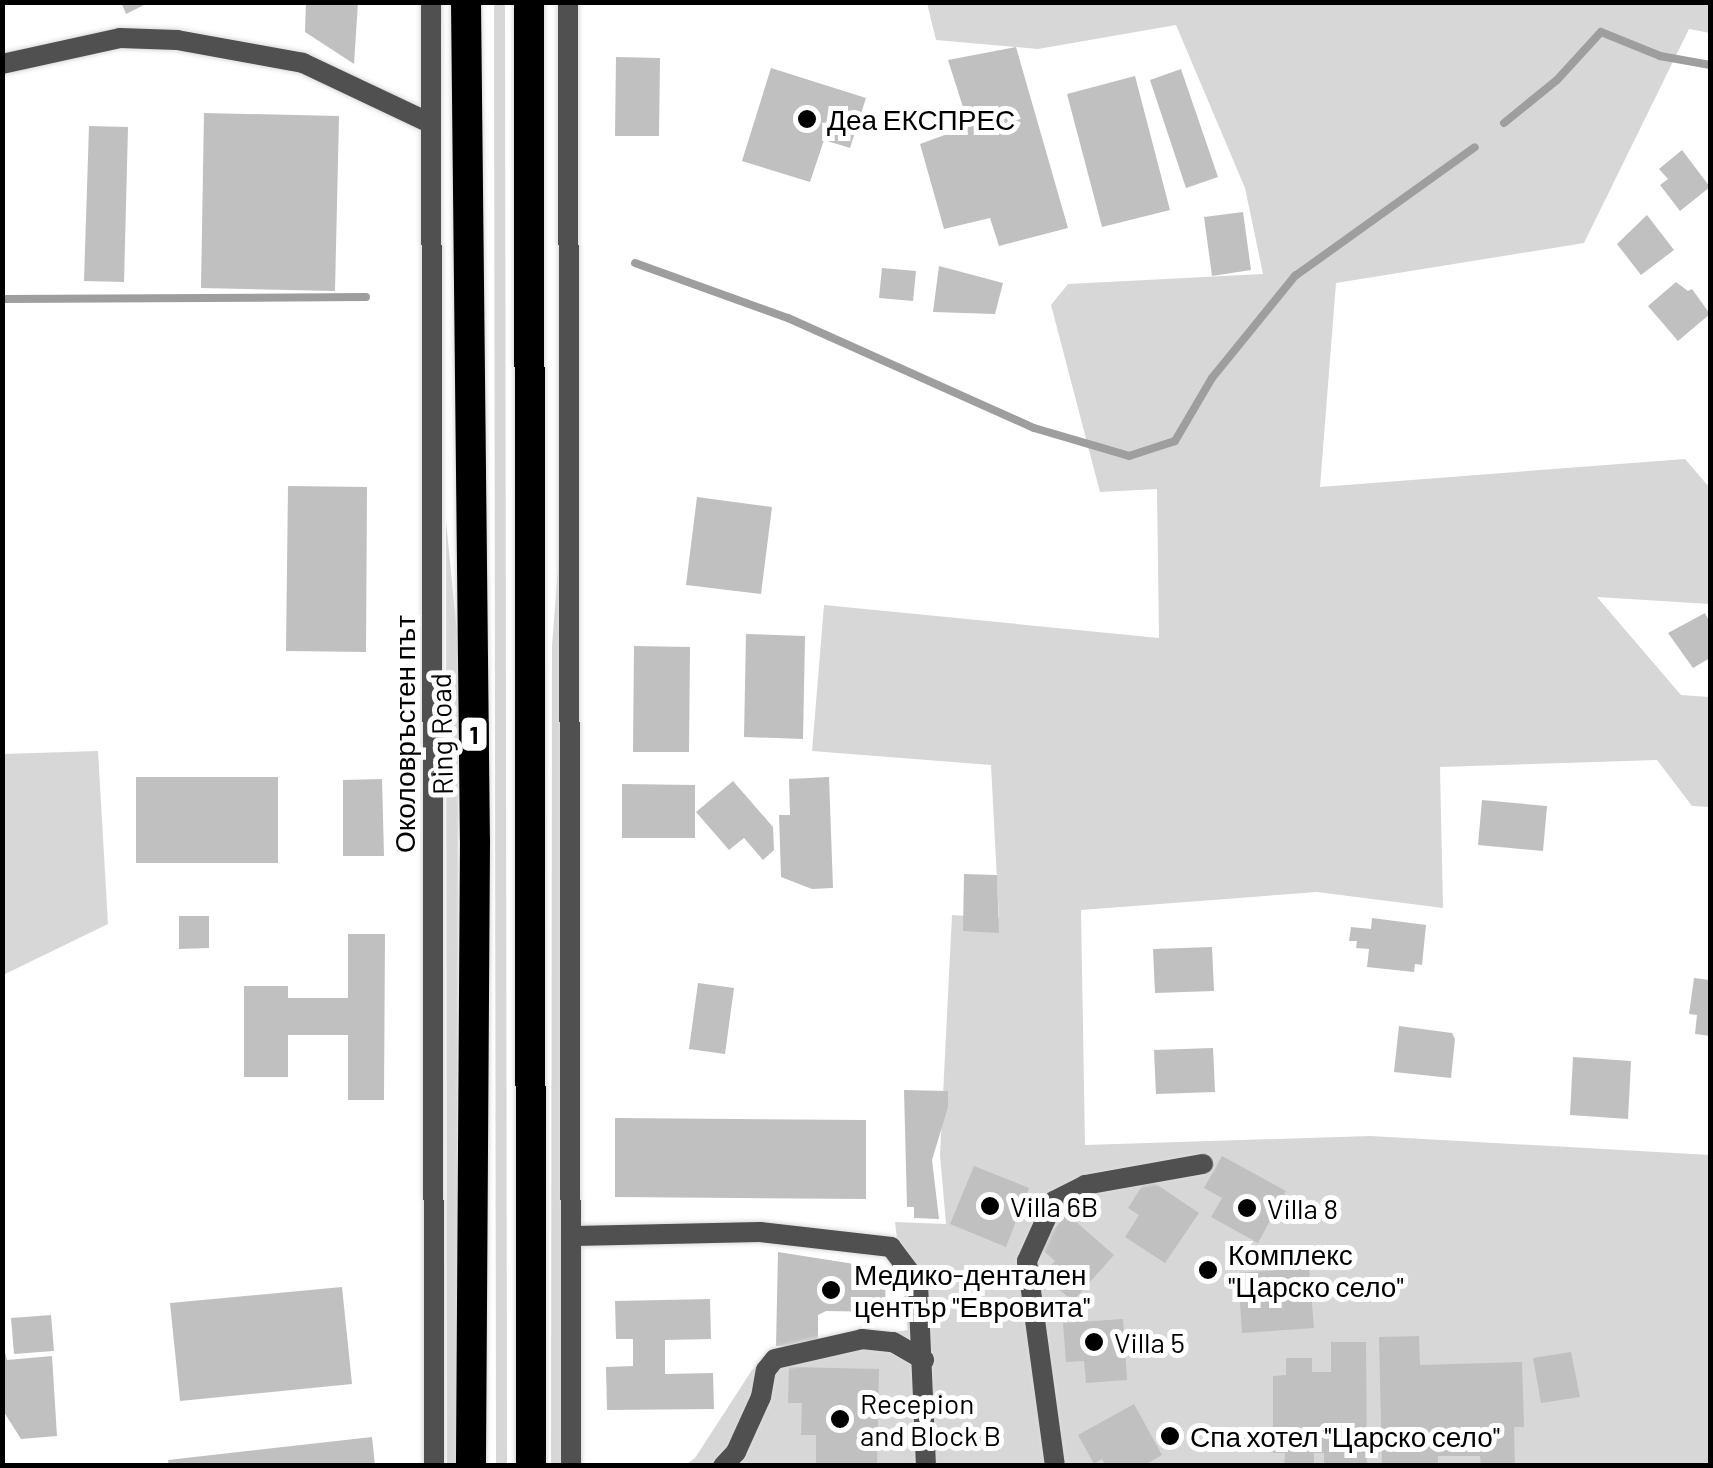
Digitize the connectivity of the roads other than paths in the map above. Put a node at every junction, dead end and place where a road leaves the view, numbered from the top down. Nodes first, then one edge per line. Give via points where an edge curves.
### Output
1 (431, 2) edge
2 (466, 2) edge
3 (529, 2) edge
4 (568, 2) edge
5 (2, 64) edge
6 (430, 124) junction
7 (1203, 1164) dead end
8 (574, 1236) junction
9 (924, 1360) junction
10 (434, 1466) edge
11 (471, 1466) edge
12 (531, 1466) edge
13 (571, 1466) edge
14 (723, 1466) edge
15 (926, 1466) edge
16 (1055, 1466) edge

1 - 6 street, Околовръстен път
2 - 11 highway, Ring Road / 1 via 475,822
3 - 12 highway, 1
4 - 8 street
5 - 6 street via 120,38 176,40 302,63
6 - 10 street, Околовръстен път
7 - 16 street via 1085,1185 1054,1201 1027,1261
8 - 9 street via 760,1232 890,1247 918,1283
8 - 13 street
9 - 14 street via 893,1342 862,1339 775,1359 736,1452
9 - 15 street

